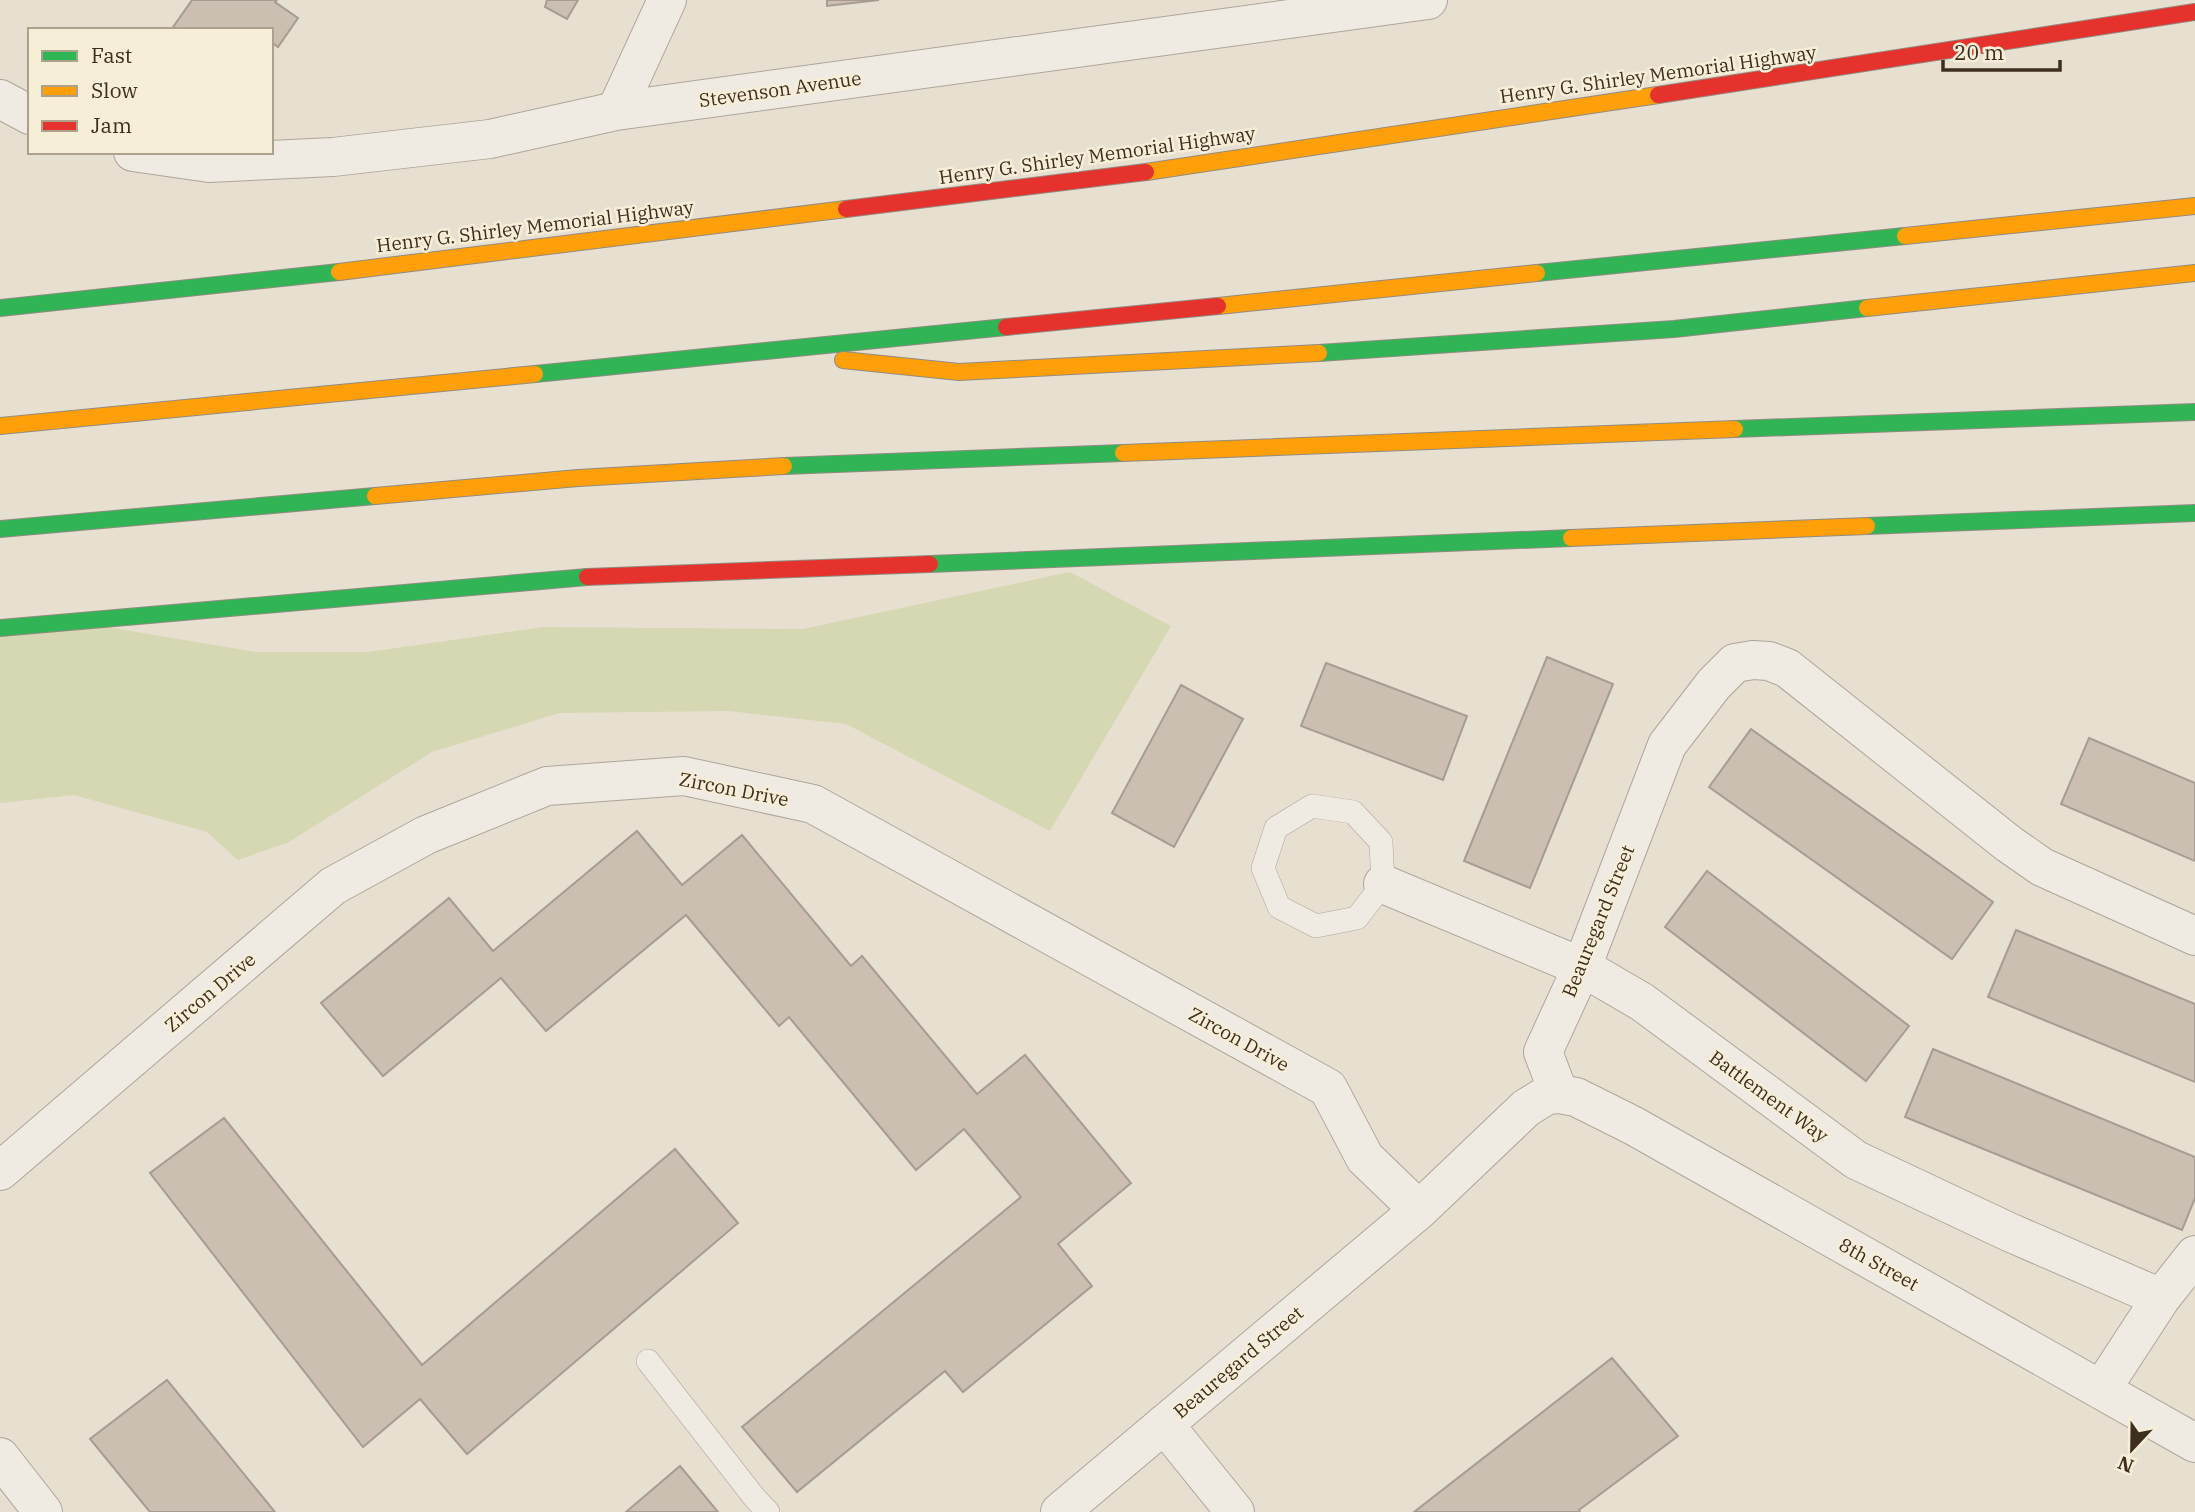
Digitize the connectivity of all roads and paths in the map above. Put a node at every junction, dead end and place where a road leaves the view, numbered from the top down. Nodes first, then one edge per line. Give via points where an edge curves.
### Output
1 (667, 0) edge
2 (1429, 0) edge
3 (2195, 12) edge
4 (0, 99) edge
5 (616, 111) junction
6 (28, 114) edge
7 (147, 154) edge
8 (2195, 206) edge
9 (2195, 273) edge
10 (0, 308) edge
11 (761, 352) junction
12 (2195, 412) edge
13 (0, 426) edge
14 (2195, 513) edge
15 (0, 529) edge
16 (0, 628) edge
17 (1383, 884) junction
18 (2195, 936) edge
19 (1582, 967) junction
20 (1559, 1094) junction
21 (0, 1171) edge
22 (1419, 1210) junction
23 (2195, 1255) edge
24 (2161, 1298) junction
25 (648, 1360) dead end
26 (2101, 1390) junction
27 (1164, 1424) junction
28 (2195, 1443) edge
29 (0, 1457) edge
30 (43, 1512) edge
31 (768, 1512) edge
32 (1060, 1512) edge
33 (1235, 1512) edge

1 - 5 street
2 - 5 street, Stevenson Avenue
3 - 10 highway, Henry G. Shirley Memorial Highway via 1129,174
4 - 6 street
5 - 7 street, Stevenson Avenue via 489,139 333,157 209,163
8 - 11 highway
9 - 11 highway via 1674,329 1411,348 959,372
11 - 13 highway
12 - 15 highway via 794,465 578,478
14 - 16 highway via 573,578
17 - 17 lane via 1357,918 1316,926 1279,906 1264,868 1276,828 1312,806 1353,812 1381,842
17 - 19 street, Battlement Way
18 - 19 street, Beauregard Street via 2042,867 1787,668 1753,660 1735,663 1667,745
19 - 20 street, Beauregard Street via 1543,1052
19 - 24 street, Battlement Way via 1642,1002 1856,1160
20 - 22 street, Beauregard Street via 1547,1095 1526,1108
20 - 26 street, 8th Street via 1576,1097 1634,1126
21 - 22 street, Zircon Drive via 333,886 426,835 547,786 684,776 813,804 1328,1088 1365,1158
22 - 27 street, Beauregard Street
23 - 24 street
24 - 26 street
25 - 31 lane
26 - 28 street, 8th Street
27 - 32 street, Beauregard Street
27 - 33 street
29 - 30 street

